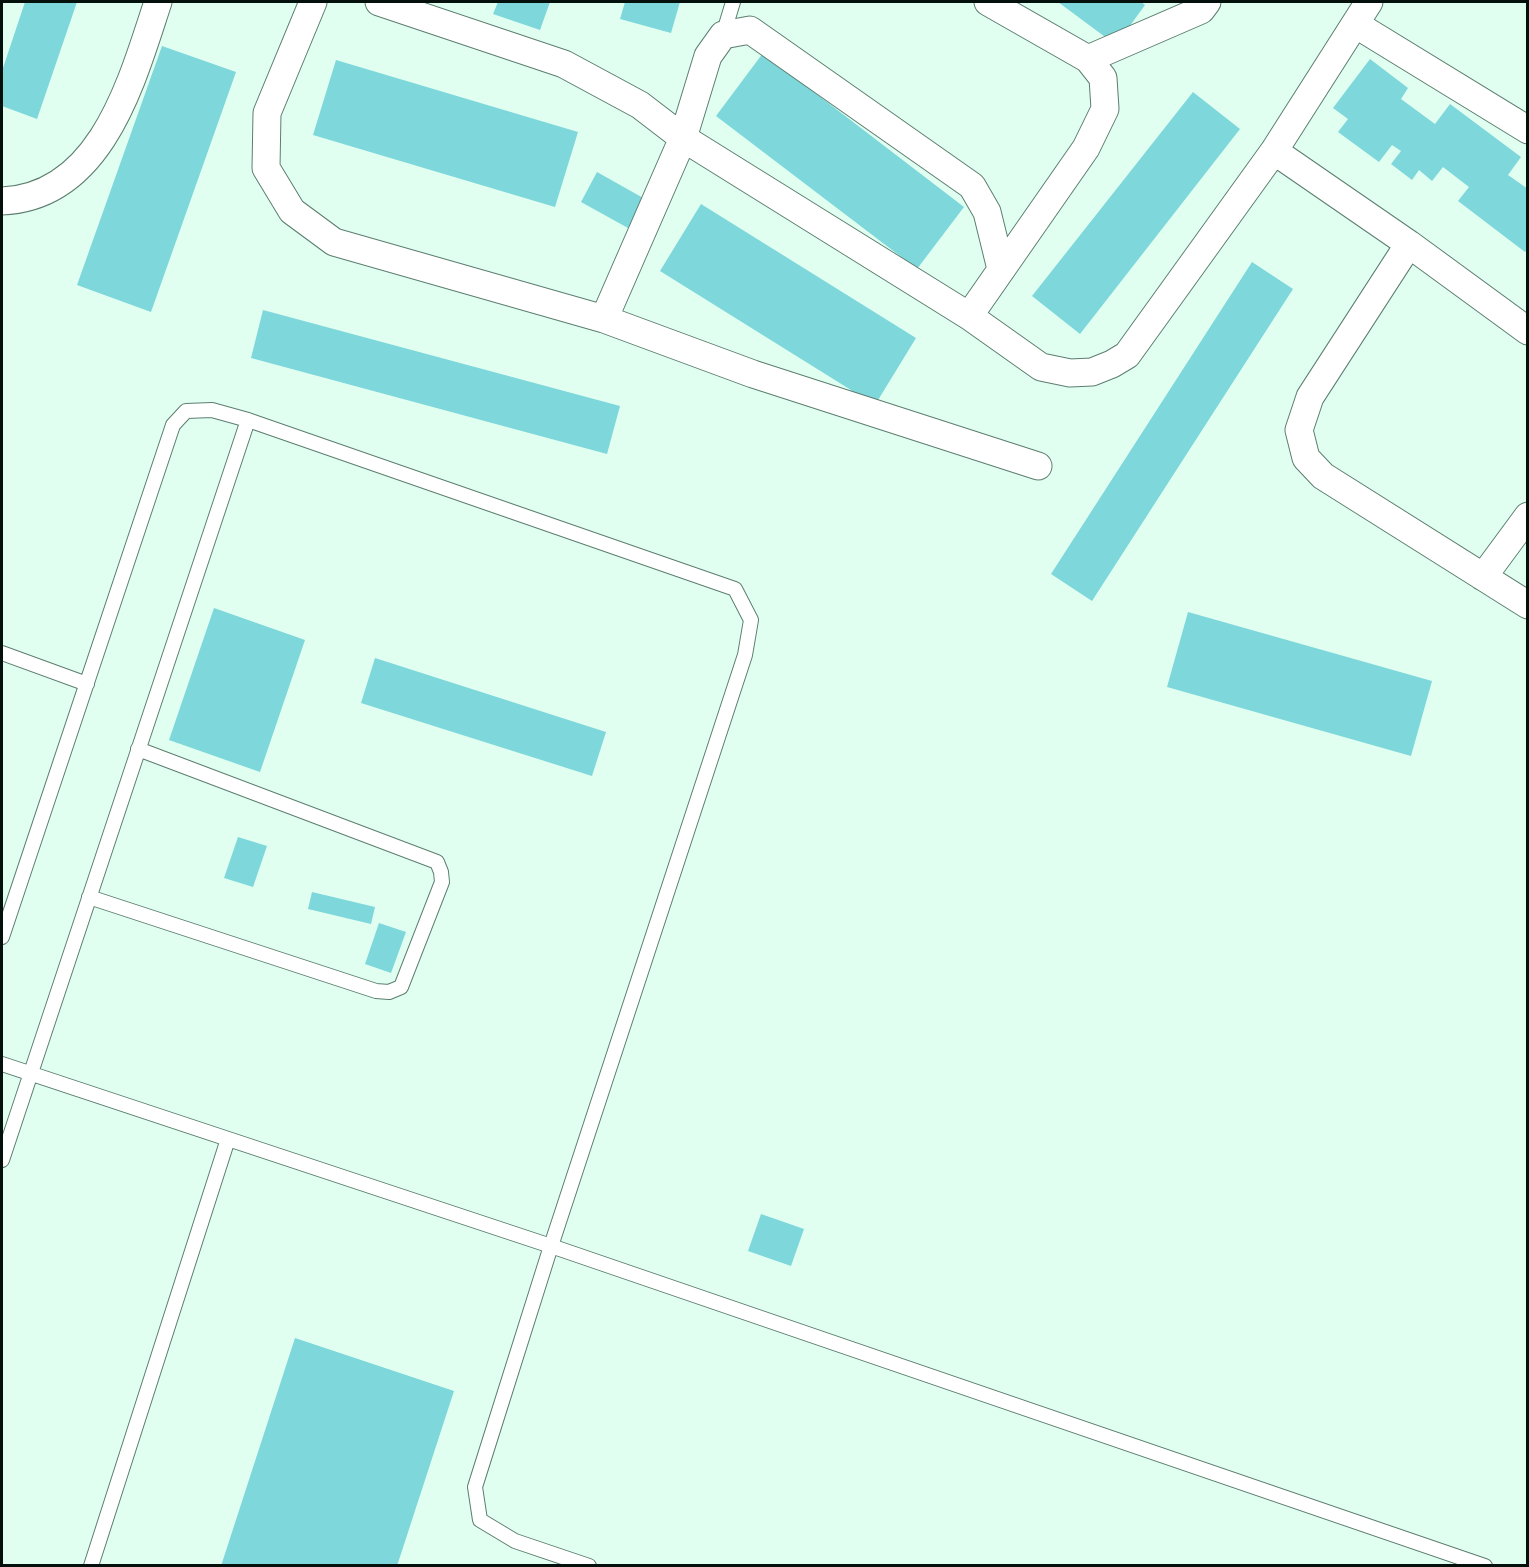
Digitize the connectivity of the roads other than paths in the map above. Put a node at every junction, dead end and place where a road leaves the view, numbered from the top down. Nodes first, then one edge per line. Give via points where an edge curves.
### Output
1 (158, 2) edge
2 (313, 2) edge
3 (385, 2) edge
4 (733, 2) edge
5 (988, 2) edge
6 (1207, 2) edge
7 (1369, 2) edge
8 (1355, 24) junction
9 (723, 35) junction
10 (1088, 59) junction
11 (1527, 130) edge
12 (683, 138) junction
13 (1274, 151) junction
14 (2, 201) edge
15 (1409, 244) junction
16 (1000, 269) junction
17 (969, 316) junction
18 (604, 319) junction
19 (1527, 331) edge
20 (248, 420) junction
21 (1038, 466) dead end
22 (1527, 516) edge
23 (1483, 577) junction
24 (1527, 605) edge
25 (2, 653) edge
26 (87, 684) junction
27 (138, 749) junction
28 (89, 897) junction
29 (2, 938) edge
30 (2, 1064) edge
31 (31, 1074) junction
32 (228, 1139) junction
33 (2, 1160) edge
34 (551, 1246) junction
35 (91, 1566) edge
36 (589, 1566) edge
37 (1485, 1566) edge

1 - 14 street via 122,102 98,146 77,170 44,193
2 - 18 street via 267,114 266,168 292,211 334,242
3 - 12 street via 564,64 640,105
4 - 9 lane
5 - 10 street
6 - 10 street via 1201,10
7 - 8 street
8 - 11 street
8 - 13 street
9 - 12 street via 708,56
9 - 16 street via 750,30 972,186 987,212
10 - 16 street via 1103,78 1105,109 1086,148
12 - 17 street
12 - 18 street
13 - 15 street
13 - 17 street via 1127,355 1112,364 1092,372 1070,373 1041,367
15 - 19 street
15 - 23 street via 1310,397 1299,430 1306,458 1323,476
16 - 17 street
18 - 21 street via 753,374
20 - 26 lane via 212,410 186,411 173,425
20 - 27 lane
20 - 34 lane via 735,589 751,620 745,655
22 - 23 street
23 - 24 street
25 - 26 lane
26 - 29 lane
27 - 28 lane
27 - 28 lane via 437,862 442,882 401,987 389,992
28 - 31 lane
30 - 31 lane
31 - 32 lane
31 - 33 lane
32 - 34 lane
32 - 35 lane
34 - 36 lane via 476,1486 480,1520 515,1541
34 - 37 lane

